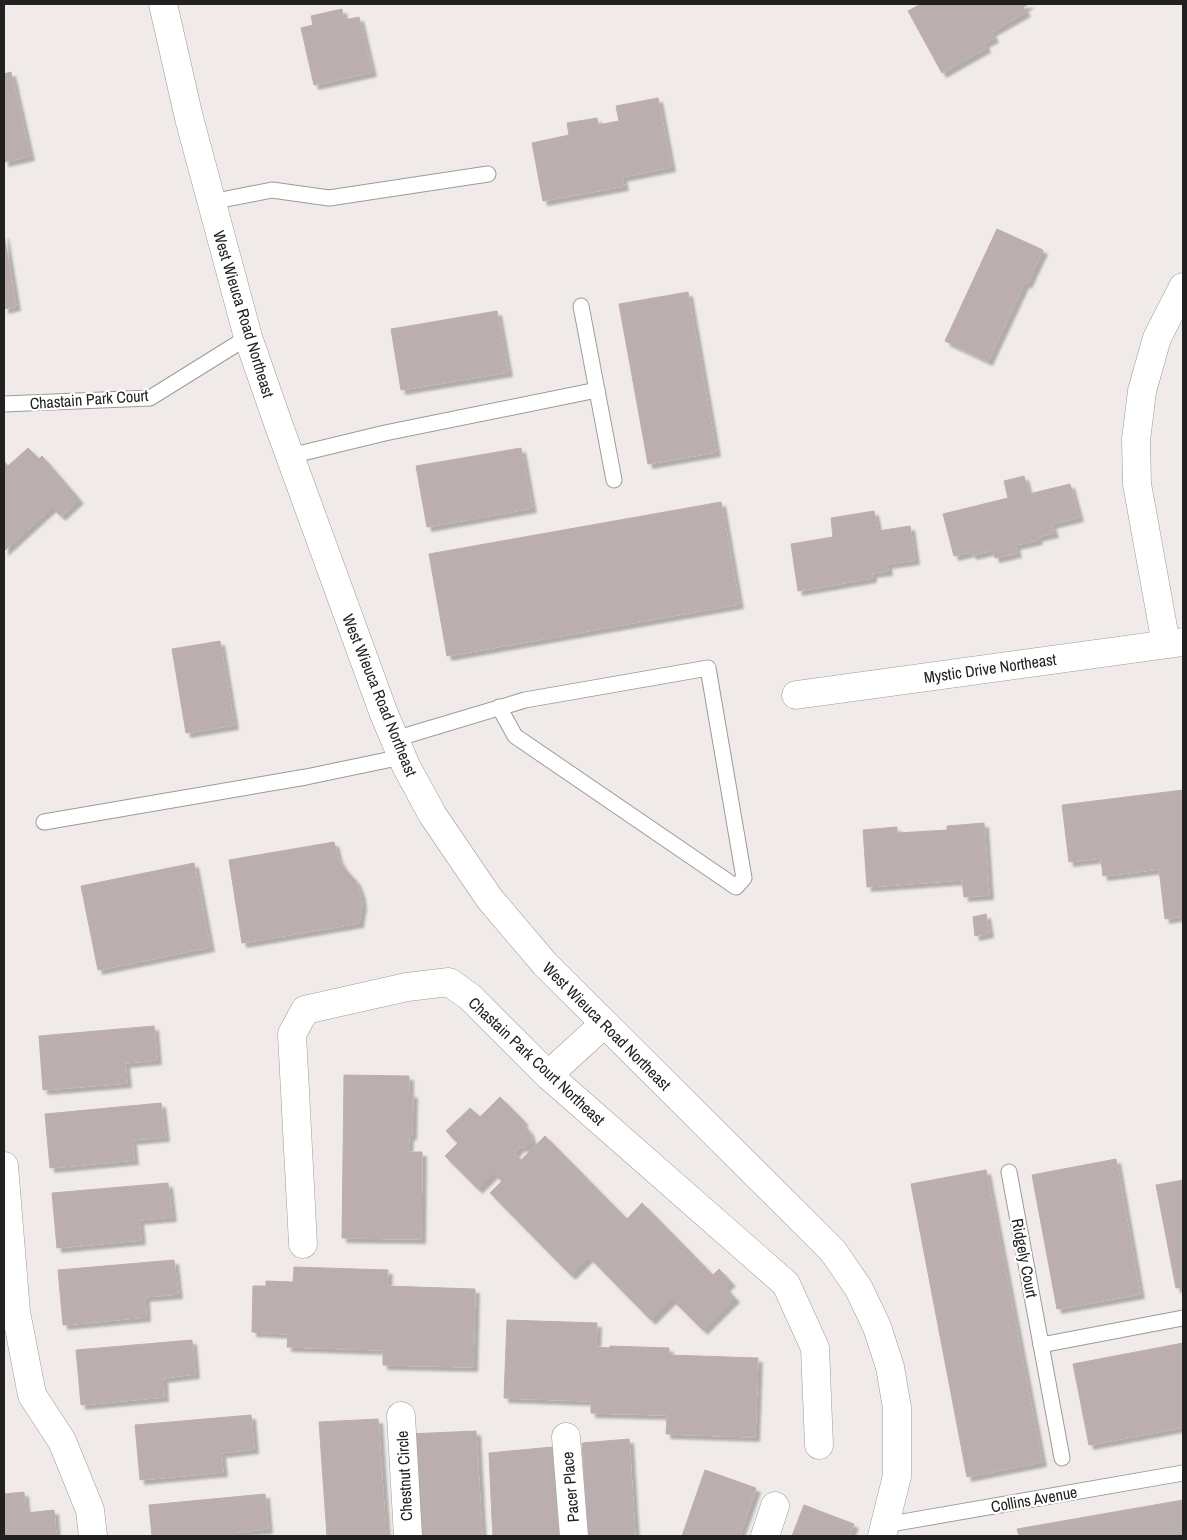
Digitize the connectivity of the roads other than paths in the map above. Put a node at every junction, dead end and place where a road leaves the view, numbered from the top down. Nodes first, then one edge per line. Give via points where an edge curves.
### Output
1 (163, 4) edge
2 (488, 174) dead end
3 (211, 202) junction
4 (1183, 287) edge
5 (581, 306) dead end
6 (248, 338) junction
7 (596, 390) junction
8 (4, 404) edge
9 (290, 456) junction
10 (614, 480) dead end
11 (1174, 643) edge
12 (796, 695) dead end
13 (499, 708) junction
14 (398, 748) junction
15 (44, 822) dead end
16 (604, 1024) junction
17 (548, 1075) junction
18 (4, 1166) edge
19 (1008, 1172) dead end
20 (303, 1244) dead end
21 (1183, 1318) edge
22 (1041, 1345) junction
23 (401, 1416) dead end
24 (566, 1437) dead end
25 (819, 1446) dead end
26 (1062, 1458) dead end
27 (1183, 1473) edge
28 (775, 1506) dead end
29 (884, 1531) edge
30 (93, 1536) edge
31 (408, 1536) edge
32 (574, 1536) edge
33 (765, 1536) edge

1 - 3 street, West Wieuca Road Northeast
2 - 3 lane via 329,198 272,190
3 - 6 street, West Wieuca Road Northeast
4 - 11 street via 1157,338 1142,391 1136,440 1137,484
5 - 7 lane
6 - 8 lane, Chastain Park Court via 150,398
6 - 9 street, West Wieuca Road Northeast
7 - 9 lane
7 - 10 lane
9 - 14 street, West Wieuca Road Northeast
11 - 12 street, Mystic Drive Northeast
13 - 13 lane via 525,700 708,668 744,878 736,887 515,736
13 - 14 lane
14 - 15 lane via 306,777
14 - 16 street, West Wieuca Road Northeast via 432,814 489,898 545,964
16 - 17 street
16 - 29 street, West Wieuca Road Northeast via 833,1251 859,1289 877,1327 890,1367 898,1408 897,1476
17 - 20 street, Chastain Park Court Northeast via 470,997 449,982 407,987 305,1010 292,1034
17 - 25 street, Chastain Park Court Northeast via 786,1284 815,1348
18 - 30 street via 16,1312 32,1395 62,1441 90,1510
19 - 22 lane, Ridgely Court
21 - 22 lane
22 - 26 lane, Ridgely Court
23 - 31 street, Chestnut Circle
24 - 32 street, Pacer Place
27 - 29 lane, Collins Avenue
28 - 33 street

